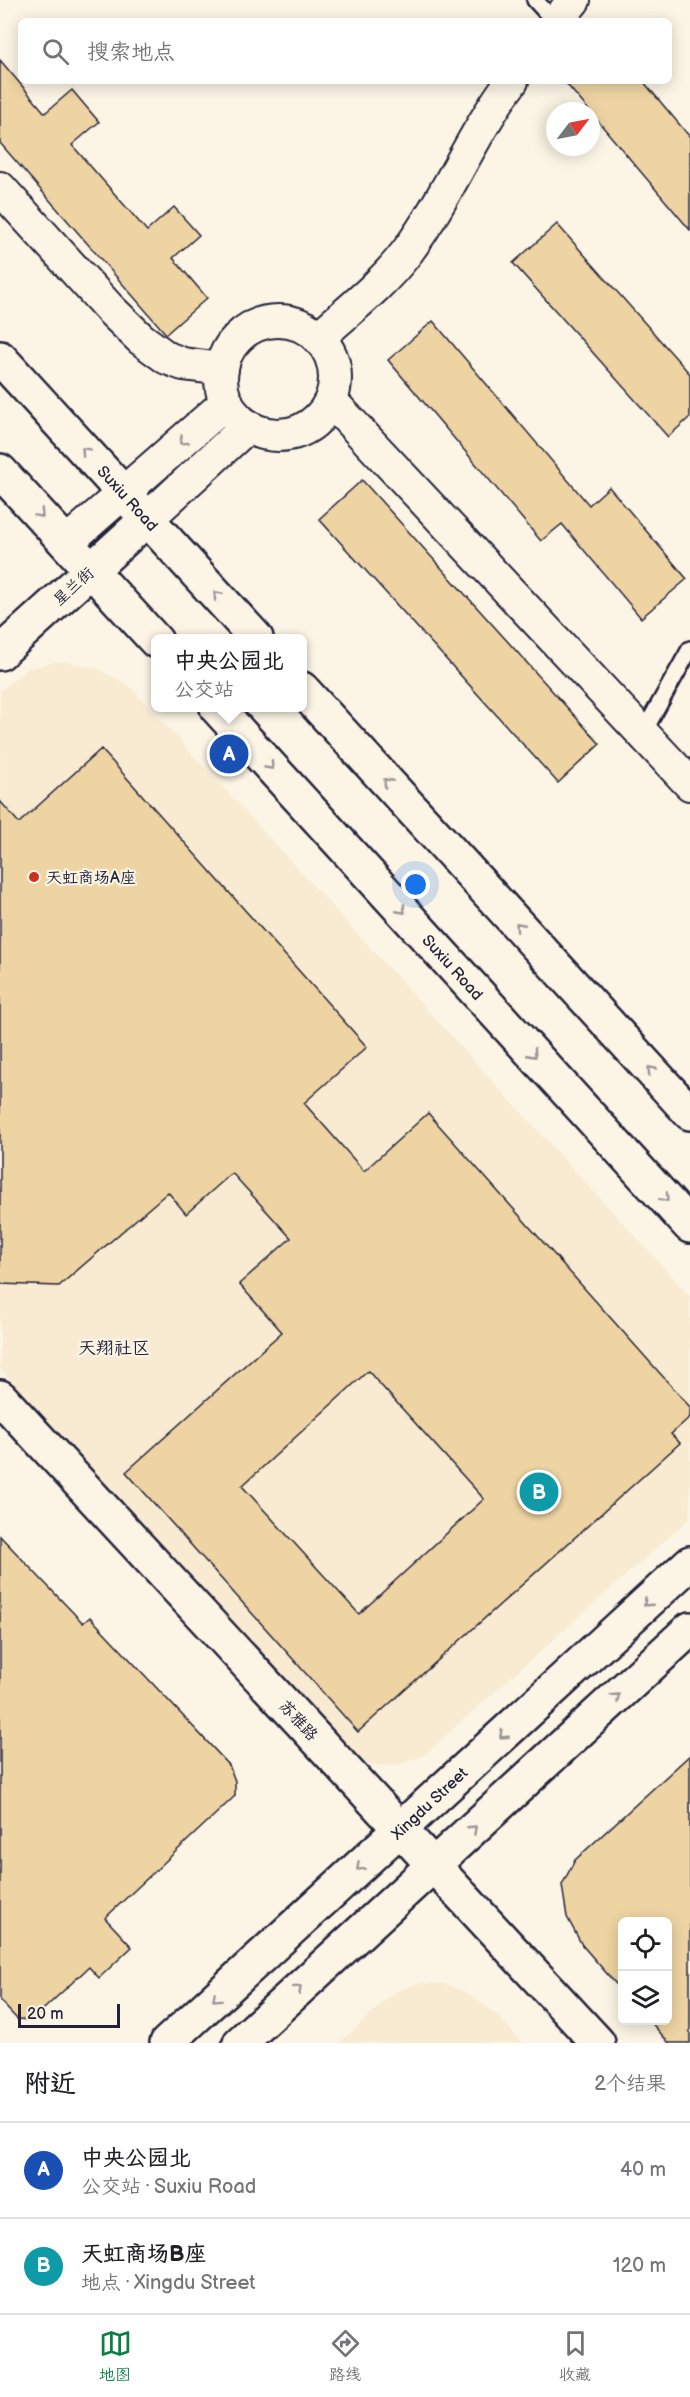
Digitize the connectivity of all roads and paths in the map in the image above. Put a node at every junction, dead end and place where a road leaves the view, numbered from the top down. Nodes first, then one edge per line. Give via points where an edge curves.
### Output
1 (535, 0) edge
2 (574, 0) edge
3 (553, 18) edge
4 (559, 18) edge
5 (510, 84) edge
6 (0, 188) edge
7 (318, 338) junction
8 (0, 358) edge
9 (222, 369) junction
10 (331, 401) junction
11 (227, 402) junction
12 (249, 426) junction
13 (0, 471) edge
14 (124, 494) junction
15 (147, 519) junction
16 (66, 543) junction
17 (91, 570) junction
18 (251, 634) edge
19 (151, 636) edge
20 (690, 649) edge
21 (0, 653) edge
22 (307, 693) edge
23 (221, 712) edge
24 (643, 733) junction
25 (690, 784) edge
26 (690, 1113) edge
27 (690, 1226) edge
28 (0, 1397) edge
29 (690, 1563) edge
30 (690, 1629) edge
31 (401, 1829) junction
32 (435, 1865) junction
33 (167, 2043) edge
34 (240, 2043) edge
35 (598, 2043) edge

1 - 3 lane
2 - 4 street
5 - 7 street via 406,253
6 - 9 street via 141,339 166,358
7 - 9 street via 291,323 260,324 235,341
7 - 10 street via 333,361
14 -> 8 main road, Suxiu Road
9 - 11 street
10 - 12 street via 316,421 295,432 271,435
10 - 24 street
11 - 12 street
11 -> 14 street
12 - 15 street
13 -> 16 main road
14 - 15 main road, Suxiu Road
14 - 16 street
15 - 17 main road, 星兰街
18 -> 15 main road, Suxiu Road
16 - 17 main road
17 - 19 main road
17 - 21 main road, 星兰街
20 - 24 lane
26 -> 22 main road
23 -> 27 main road, Suxiu Road
24 - 25 street
28 - 31 main road, 苏雅路
29 -> 31 main road, Xingdu Street
32 -> 30 main road
31 - 32 main road, 苏雅路
31 -> 33 main road, Xingdu Street
34 -> 32 main road
32 - 35 main road, 苏雅路

